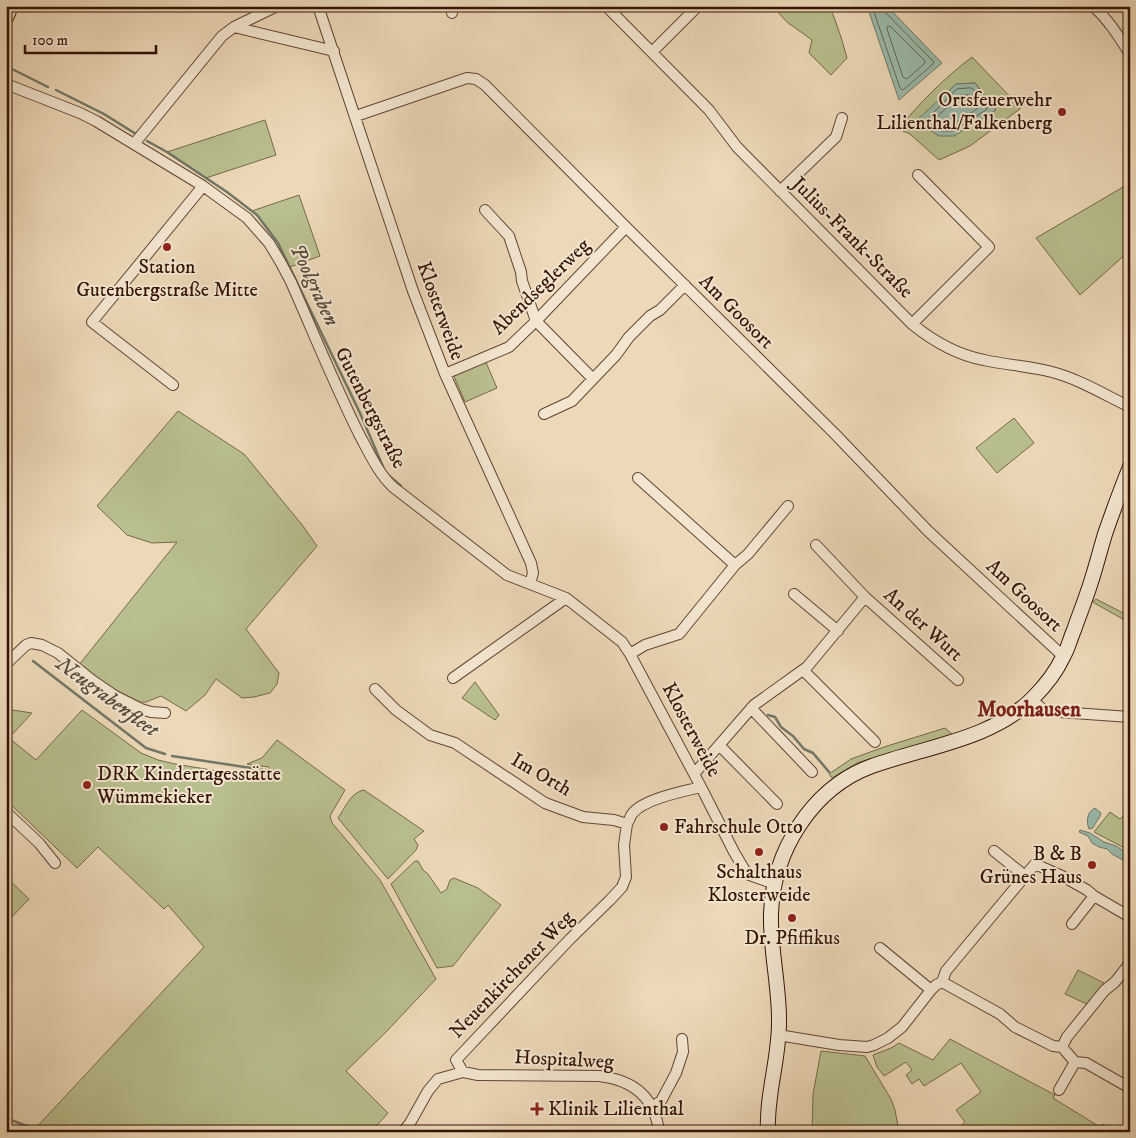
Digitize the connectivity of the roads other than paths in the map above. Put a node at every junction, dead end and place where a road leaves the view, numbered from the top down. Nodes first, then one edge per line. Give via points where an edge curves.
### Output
1 (11, 6) edge
2 (277, 6) edge
3 (318, 6) edge
4 (606, 6) edge
5 (698, 6) edge
6 (1093, 6) edge
7 (6, 18) edge
8 (234, 27) junction
9 (334, 52) junction
10 (652, 52) junction
11 (1130, 54) edge
12 (6, 84) edge
13 (356, 116) junction
14 (842, 118) dead end
15 (134, 144) junction
16 (918, 175) dead end
17 (203, 186) junction
18 (780, 191) junction
19 (485, 210) dead end
20 (626, 228) junction
21 (685, 285) junction
22 (536, 321) junction
23 (912, 324) junction
24 (445, 374) junction
25 (594, 379) junction
26 (173, 385) dead end
27 (1130, 407) edge
28 (544, 414) dead end
29 (1130, 466) edge
30 (638, 478) dead end
31 (788, 506) dead end
32 (816, 545) dead end
33 (734, 565) junction
34 (530, 584) junction
35 (794, 594) dead end
36 (866, 597) junction
37 (566, 598) junction
38 (838, 631) junction
39 (630, 654) junction
40 (1064, 657) junction
41 (6, 664) edge
42 (802, 670) junction
43 (453, 678) dead end
44 (958, 680) dead end
45 (375, 688) dead end
46 (1032, 700) junction
47 (751, 708) junction
48 (165, 713) dead end
49 (1130, 717) edge
50 (875, 742) dead end
51 (719, 745) junction
52 (812, 772) dead end
53 (694, 774) junction
54 (701, 787) junction
55 (777, 804) dead end
56 (6, 812) edge
57 (627, 824) junction
58 (994, 851) dead end
59 (54, 863) dead end
60 (1025, 876) junction
61 (774, 882) junction
62 (1094, 896) junction
63 (1130, 917) edge
64 (1072, 924) dead end
65 (880, 948) dead end
66 (1130, 963) edge
67 (942, 982) junction
68 (931, 990) junction
69 (778, 1035) junction
70 (682, 1039) dead end
71 (1062, 1047) junction
72 (1075, 1062) junction
73 (463, 1072) junction
74 (1130, 1088) edge
75 (1059, 1090) dead end
76 (652, 1107) junction
77 (403, 1132) edge
78 (659, 1132) edge
79 (768, 1132) edge

1 - 7 street
2 - 8 street
3 - 9 street, Klosterweide
4 - 10 street, Julius-Frank-Straße
5 - 10 street
6 - 11 street via 1116,31
8 - 9 street
8 - 15 street via 215,45
9 - 13 street, Klosterweide
10 - 18 street, Julius-Frank-Straße via 709,110 738,147
12 - 15 street, Gutenbergstraße via 96,120
13 - 20 street, Am Goosort via 466,78 476,79
13 - 24 street, Klosterweide via 413,290
14 - 18 street via 836,137
15 - 17 street, Gutenbergstraße
16 - 23 street via 988,247
17 - 26 street via 92,322
17 - 34 street, Gutenbergstraße via 247,218 281,263 352,419 384,478 507,575
18 - 23 street, Julius-Frank-Straße
19 - 22 street via 509,236
20 - 21 street, Am Goosort
20 - 22 street, Abendseglerweg
21 - 25 street via 629,337
21 - 40 street, Am Goosort via 836,434 928,531
22 - 24 street, Abendseglerweg via 509,347
22 - 25 street
23 - 27 street, Julius-Frank-Straße via 950,349 982,360 1053,372
24 - 34 street, Klosterweide via 531,563
25 - 28 street via 572,401
29 - 40 street
30 - 33 street
31 - 33 street via 748,554
32 - 36 street, An der Wurt
33 - 39 street via 679,634 645,645
34 - 37 street, Klosterweide
35 - 38 street
36 - 38 street, An der Wurt
36 - 44 street, An der Wurt
37 - 39 street, Klosterweide via 622,642
37 - 43 street
38 - 42 street, An der Wurt
39 - 53 street, Klosterweide
40 - 46 street
41 - 48 street via 26,645 42,645 58,653 115,696 151,712
42 - 47 street, An der Wurt
42 - 50 street
45 - 57 street, Im Orth via 396,710 430,735 455,743 545,803 583,817
46 - 49 street via 1046,711
46 - 61 street via 990,728 896,757 849,777 828,792 807,814 786,848
47 - 51 street, An der Wurt
47 - 52 street
51 - 53 street, An der Wurt
51 - 55 street
53 - 54 street, Klosterweide
54 - 57 street via 663,796 642,806
54 - 61 street, Klosterweide via 748,874
56 - 59 street via 39,843
57 - 73 street, Neuenkirchener Weg via 624,845 626,877 622,887 456,1060
58 - 60 street
60 - 62 street via 1035,864
60 - 67 street via 946,971
61 - 69 street via 771,914
62 - 63 street
62 - 64 street
65 - 68 street
66 - 71 street
67 - 68 street
67 - 71 street via 1000,1014 1015,1026 1053,1046
68 - 69 street via 902,1027 874,1045 839,1045
69 - 79 street
70 - 76 street via 676,1073 662,1101
71 - 72 street
72 - 74 street via 1086,1063
72 - 75 street
73 - 76 street, Hospitalweg via 612,1078 640,1092
73 - 77 street, Neuenkirchener Weg via 438,1079
76 - 78 street, Hospitalweg via 658,1119

